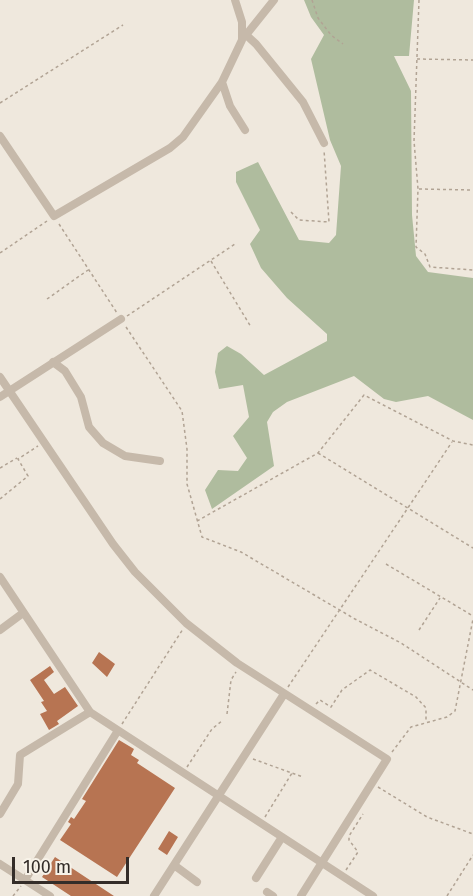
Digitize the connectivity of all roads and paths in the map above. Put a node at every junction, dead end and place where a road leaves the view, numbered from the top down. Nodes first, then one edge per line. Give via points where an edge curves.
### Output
1 (235, 0) edge
2 (274, 0) edge
3 (312, 0) edge
4 (420, 0) edge
5 (123, 25) dead end
6 (245, 34) junction
7 (343, 44) dead end
8 (417, 59) junction
9 (473, 60) edge
10 (222, 82) junction
11 (0, 103) edge
12 (245, 130) dead end
13 (0, 136) edge
14 (324, 143) joint
15 (418, 189) junction
16 (473, 190) edge
17 (291, 212) dead end
18 (54, 216) junction
19 (235, 244) dead end
20 (0, 253) edge
21 (211, 261) junction
22 (88, 269) junction
23 (473, 270) edge
24 (47, 299) dead end
25 (121, 319) junction
26 (251, 327) dead end
27 (53, 362) junction
28 (0, 376) edge
29 (10, 391) junction
30 (0, 397) edge
31 (453, 441) junction
32 (44, 442) junction
33 (473, 445) edge
34 (318, 453) junction
35 (18, 459) junction
36 (160, 461) dead end
37 (0, 468) edge
38 (0, 499) edge
39 (408, 508) junction
40 (196, 521) junction
41 (473, 548) edge
42 (386, 564) dead end
43 (0, 577) edge
44 (440, 597) junction
45 (338, 609) junction
46 (23, 613) junction
47 (473, 618) edge
48 (186, 623) junction
49 (0, 630) edge
50 (419, 630) dead end
51 (241, 666) junction
52 (462, 684) junction
53 (473, 690) edge
54 (284, 694) junction
55 (312, 711) junction
56 (90, 712) junction
57 (227, 714) dead end
58 (223, 720) dead end
59 (426, 722) junction
60 (117, 732) junction
61 (243, 754) junction
62 (387, 759) junction
63 (293, 772) junction
64 (183, 773) junction
65 (303, 777) dead end
66 (380, 782) dead end
67 (217, 795) junction
68 (364, 811) dead end
69 (0, 814) edge
70 (261, 823) junction
71 (473, 834) edge
72 (282, 837) junction
73 (473, 855) edge
74 (321, 862) junction
75 (0, 864) edge
76 (174, 865) junction
77 (342, 876) junction
78 (256, 878) dead end
79 (25, 880) junction
80 (197, 882) dead end
81 (13, 896) edge
82 (50, 896) edge
83 (154, 896) edge
84 (301, 896) edge
85 (373, 896) edge
86 (447, 896) edge

1 - 6 street
2 - 6 street
3 - 7 path via 318,18
4 - 8 path
5 - 11 path
6 - 10 street
6 - 14 street via 303,102
8 - 9 path
8 - 15 path via 414,141
10 - 12 street via 230,106
10 - 18 street via 177,143
13 - 18 street
14 - 17 path via 329,222 299,220
15 - 16 path
15 - 23 path via 416,248 425,254 430,267
18 - 20 path
18 - 22 path
19 - 21 path
21 - 25 path
21 - 26 path
22 - 24 path
22 - 25 path
25 - 27 street
25 - 40 path via 182,411 188,483
27 - 29 street
27 - 36 street via 65,371 81,397 89,427 103,443 125,456
28 - 29 street
29 - 30 street
29 - 32 street
31 - 33 path
31 - 34 path via 364,395
31 - 39 path
32 - 35 path
32 - 48 street via 113,544
34 - 39 path
34 - 40 path
35 - 37 path via 15,457
35 - 38 path via 28,476
39 - 41 path
39 - 45 path
40 - 45 path via 205,540 241,552
42 - 44 path
43 - 46 street
44 - 47 path
44 - 50 path
45 - 52 path via 401,643
45 - 54 path
46 - 49 street
46 - 56 street
47 - 52 path
48 - 51 street
48 - 60 path
51 - 54 street
51 - 57 path via 231,680
52 - 53 path
52 - 59 path via 455,711
54 - 55 street
54 - 61 street
55 - 59 path via 320,700 331,707 342,690 370,670 416,697 426,708
55 - 62 street
56 - 60 street
56 - 69 street via 20,755 18,784
58 - 64 path via 212,729
59 - 62 path via 408,729
60 - 64 street
60 - 79 street
61 - 63 path
61 - 67 street
62 - 74 street
63 - 65 path
63 - 70 path
64 - 67 street
66 - 71 path via 378,787 414,809
67 - 70 street
67 - 76 street
68 - 77 path via 349,839 358,852
70 - 72 street
72 - 74 street
72 - 78 street
73 - 86 path
74 - 77 street
74 - 84 street
75 - 79 street
76 - 80 street
76 - 83 street
77 - 85 street
79 - 81 path
79 - 82 street

